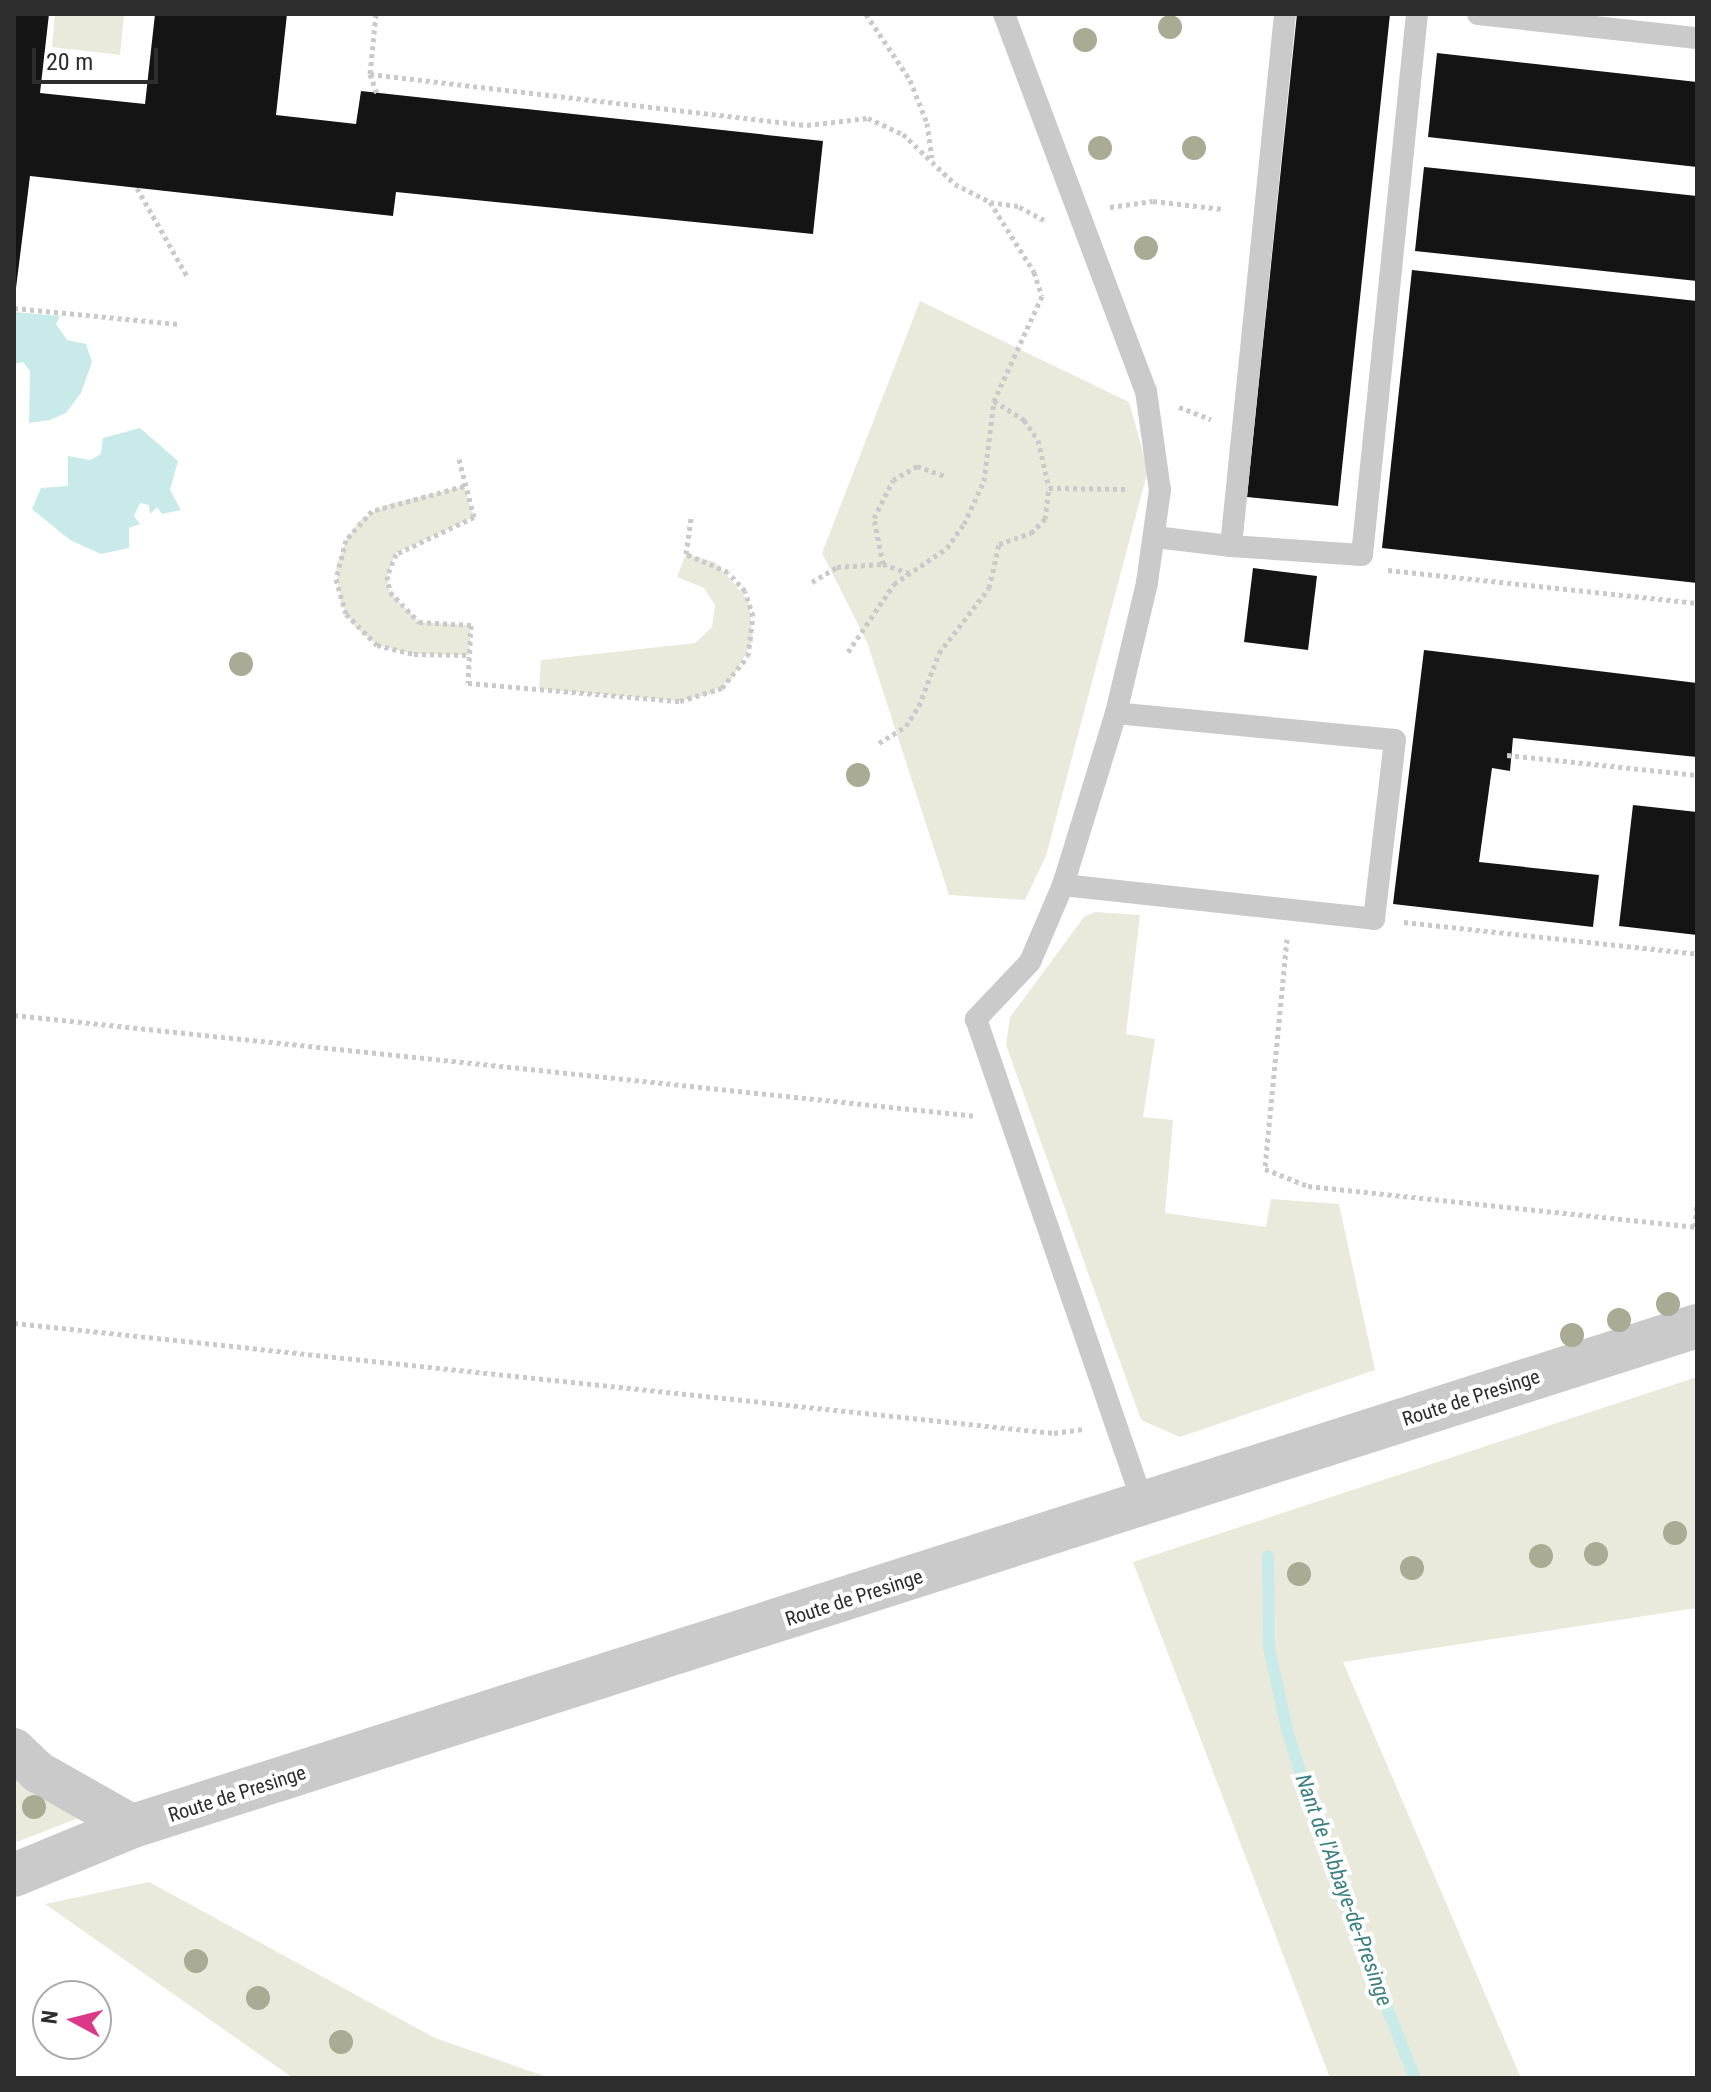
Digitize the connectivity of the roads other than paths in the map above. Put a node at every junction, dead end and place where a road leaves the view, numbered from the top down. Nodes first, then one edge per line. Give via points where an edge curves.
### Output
1 (1004, 14) edge
2 (1285, 14) edge
3 (1417, 14) edge
4 (1478, 14) edge
5 (1697, 38) edge
6 (1155, 537) junction
7 (1231, 546) junction
8 (1116, 713) junction
9 (1063, 885) junction
10 (1697, 1326) edge
11 (1144, 1506) junction
12 (14, 1749) edge
13 (133, 1826) junction
14 (14, 1875) edge

1 - 6 lane via 1146,391 1160,462
2 - 7 lane
3 - 7 lane via 1362,555
4 - 5 lane
6 - 7 lane
6 - 8 lane
8 - 9 lane
8 - 9 lane via 1395,740 1374,919
9 - 11 lane via 1030,962 976,1019
10 - 11 street, Route de Presinge
11 - 13 street, Route de Presinge
12 - 13 street via 38,1772
13 - 14 street, Route de Presinge

